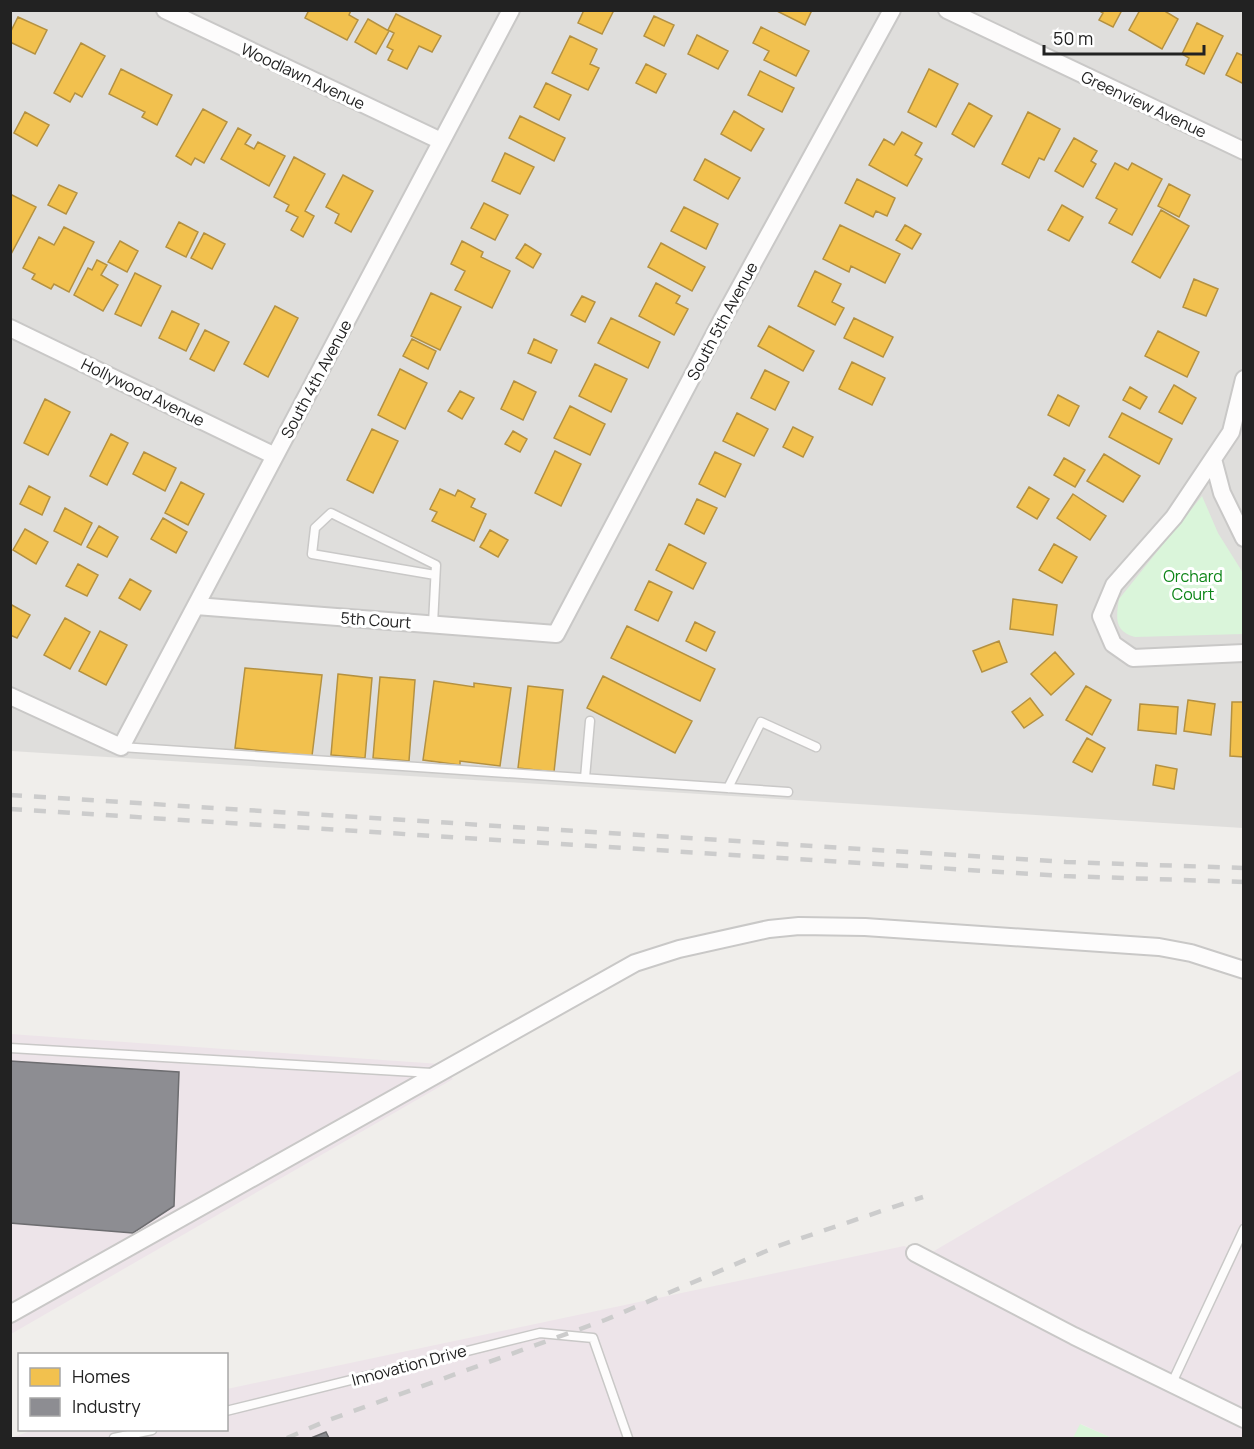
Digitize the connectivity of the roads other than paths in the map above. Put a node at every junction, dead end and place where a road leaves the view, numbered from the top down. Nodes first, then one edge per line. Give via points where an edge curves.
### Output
1 (165, 10) edge
2 (511, 10) edge
3 (892, 10) edge
4 (947, 10) edge
5 (441, 141) junction
6 (1244, 151) edge
7 (10, 328) edge
8 (1244, 379) edge
9 (275, 456) junction
10 (1213, 459) junction
11 (1244, 538) edge
12 (435, 575) junction
13 (196, 606) junction
14 (433, 624) junction
15 (556, 634) joint
16 (1244, 653) edge
17 (10, 696) edge
18 (590, 721) dead end
19 (121, 747) junction
20 (816, 747) dead end
21 (585, 778) junction
22 (728, 788) junction
23 (788, 792) dead end
24 (1244, 970) edge
25 (10, 1048) edge
26 (439, 1073) junction
27 (1244, 1229) edge
28 (915, 1253) dead end
29 (10, 1314) edge
30 (1171, 1385) junction
31 (228, 1411) edge
32 (1244, 1419) edge
33 (147, 1431) edge
34 (114, 1438) edge
35 (628, 1438) edge

1 - 5 street, Woodlawn Avenue
2 - 5 street, South 4th Avenue
3 - 15 street, South 5th Avenue
4 - 6 street, Greenview Avenue
5 - 9 street, South 4th Avenue
7 - 9 street, Hollywood Avenue
8 - 10 street via 1231,432
9 - 13 street, South 4th Avenue
10 - 11 street via 1222,493
10 - 16 street via 1173,517 1114,585 1101,616 1113,644 1133,658
12 - 12 lane via 436,565 331,513 315,528 312,554
12 - 14 lane
13 - 14 street, 5th Court
13 - 19 street, South 4th Avenue
14 - 15 street, 5th Court
17 - 19 street
18 - 21 lane
19 - 21 lane
20 - 22 lane via 761,722
21 - 22 lane
22 - 23 lane
24 - 26 street via 1159,947 864,927 769,929 635,963
25 - 26 lane
26 - 29 street
27 - 30 lane
28 - 30 street
30 - 32 street
31 - 35 lane, Innovation Drive via 540,1333 593,1338
33 - 34 lane

